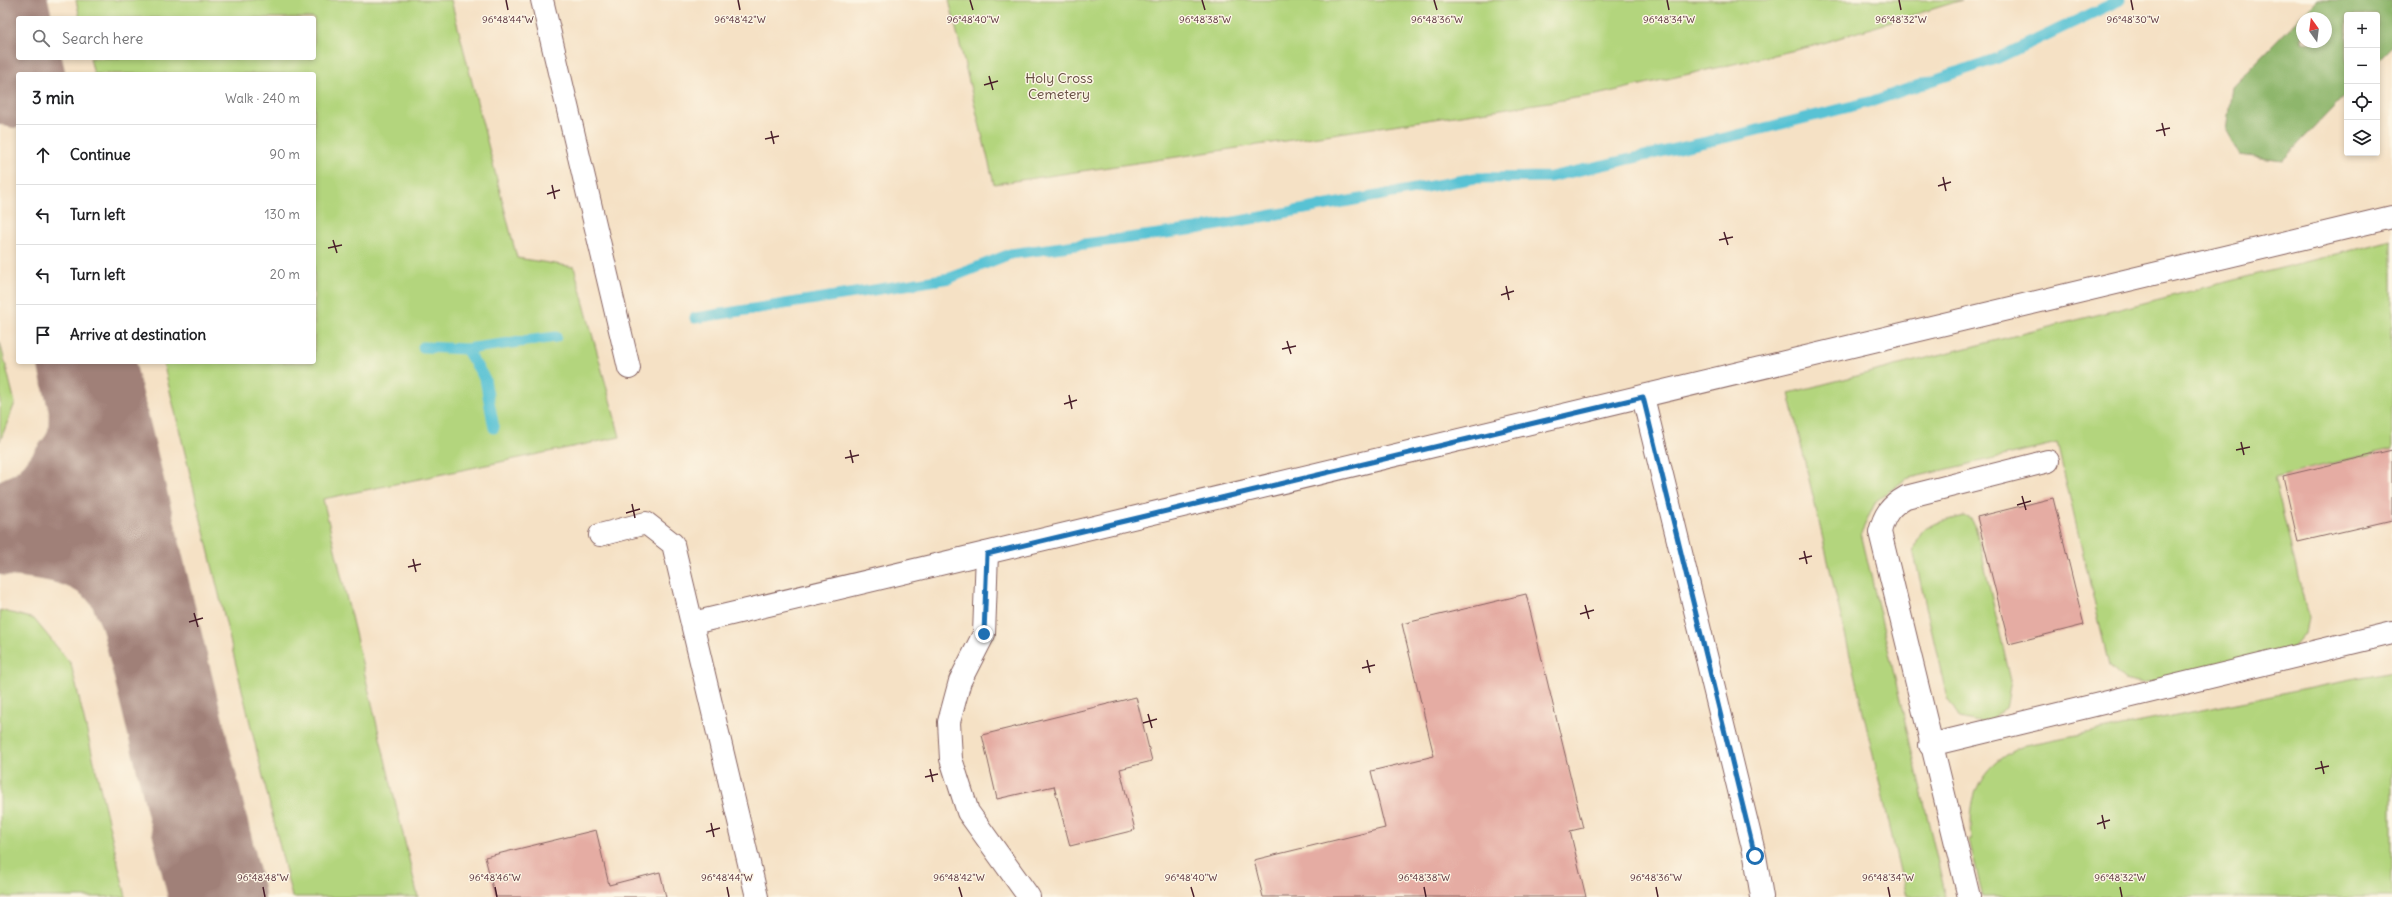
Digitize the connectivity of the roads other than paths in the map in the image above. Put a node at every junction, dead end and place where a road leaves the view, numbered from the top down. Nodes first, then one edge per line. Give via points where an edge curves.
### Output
1 (542, 0) edge
2 (2392, 218) edge
3 (629, 368) dead end
4 (1643, 397) junction
5 (2048, 461) dead end
6 (600, 535) dead end
7 (987, 554) junction
8 (693, 623) junction
9 (2392, 633) edge
10 (1930, 745) junction
11 (757, 897) edge
12 (1028, 897) edge
13 (1762, 897) edge
14 (1969, 897) edge

1 - 3 lane
2 - 4 lane
4 - 7 lane
4 - 13 lane via 1755,856
5 - 10 lane via 1906,497 1894,504 1884,517 1880,532 1883,551
6 - 8 lane via 646,523 673,544
7 - 8 lane
7 - 12 lane via 984,634 960,681 949,722 951,759 968,812
8 - 11 lane
9 - 10 lane
10 - 14 lane

